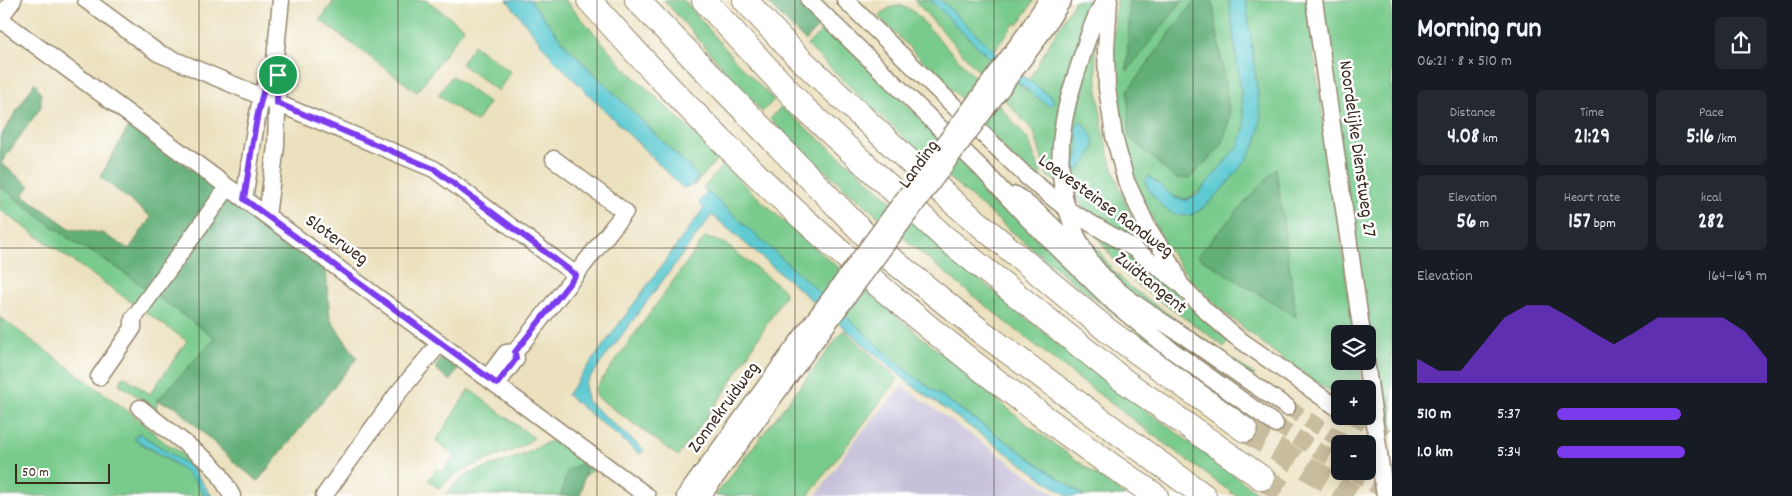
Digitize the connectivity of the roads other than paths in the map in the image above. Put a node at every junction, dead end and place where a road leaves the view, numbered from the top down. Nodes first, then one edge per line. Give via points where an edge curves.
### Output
1 (13, 0) edge
2 (86, 0) edge
3 (281, 0) edge
4 (589, 0) edge
5 (637, 0) edge
6 (704, 0) edge
7 (745, 0) edge
8 (840, 0) edge
9 (845, 0) edge
10 (1047, 0) edge
11 (1063, 0) edge
12 (1105, 0) edge
13 (1109, 0) edge
14 (1314, 0) edge
15 (818, 4) edge
16 (0, 18) edge
17 (1031, 38) junction
18 (270, 100) junction
19 (255, 136) junction
20 (276, 138) junction
21 (1004, 156) junction
22 (554, 159) dead end
23 (982, 169) junction
24 (228, 187) junction
25 (244, 199) junction
26 (1068, 210) junction
27 (1039, 213) junction
28 (267, 216) junction
29 (1090, 260) junction
30 (576, 275) junction
31 (1180, 284) junction
32 (1361, 325) edge
33 (440, 343) junction
34 (802, 348) junction
35 (1367, 370) edge
36 (98, 377) dead end
37 (492, 381) junction
38 (1331, 403) edge
39 (1287, 407) tunnel mouth
40 (140, 408) dead end
41 (1276, 424) tunnel mouth
42 (1245, 430) tunnel mouth
43 (1262, 478) tunnel mouth
44 (232, 496) edge
45 (324, 496) edge
46 (647, 496) edge
47 (685, 496) edge
48 (702, 496) edge
49 (1156, 496) edge
50 (1204, 496) edge
51 (1385, 496) edge

1 - 16 street
2 - 18 street via 158,53
3 - 18 street via 274,69 278,75
4 - 49 highway via 743,162 875,284 969,360
5 - 50 highway via 881,251 983,333
6 - 43 highway via 804,108 944,237 1122,380
7 - 42 highway via 795,54 953,202 1107,330
8 - 15 street
9 - 21 street, Loevesteinse Randweg
10 - 17 street, Landing
11 - 17 street, Landing
12 - 26 street, Zuidtangent via 1098,10 1062,124 1060,169
13 - 31 street, Zuidtangent via 1107,88 1114,136 1126,181
14 - 32 street, Noordelijke Dienstweg 27
15 - 23 street
16 - 24 street, Sloterweg
17 - 34 street, Landing, bridge
18 - 19 street
18 - 20 street
18 - 30 street via 434,169
19 - 20 street
19 - 25 street
20 - 28 street
21 - 26 street, Loevesteinse Randweg
21 - 27 street
22 - 30 street via 625,212
23 - 27 street
23 - 41 street via 1115,304 1177,354
24 - 25 street, Sloterweg
24 - 36 street via 133,319 133,328
25 - 28 street, Sloterweg
26 - 29 street, Zuidtangent
26 - 31 street, Loevesteinse Randweg via 1133,248
27 - 29 street
28 - 33 street, Sloterweg
29 - 39 street, Zuidtangent via 1134,302
30 - 37 street via 515,352 516,359
31 - 38 street, Loevesteinse Randweg via 1236,338
33 - 37 street, Sloterweg
33 - 45 street via 398,393
34 - 47 street, Zonnekruidweg
34 - 48 street, Zonnekruidweg
35 - 51 street
37 - 46 street, Sloterweg
40 - 44 street via 210,463

